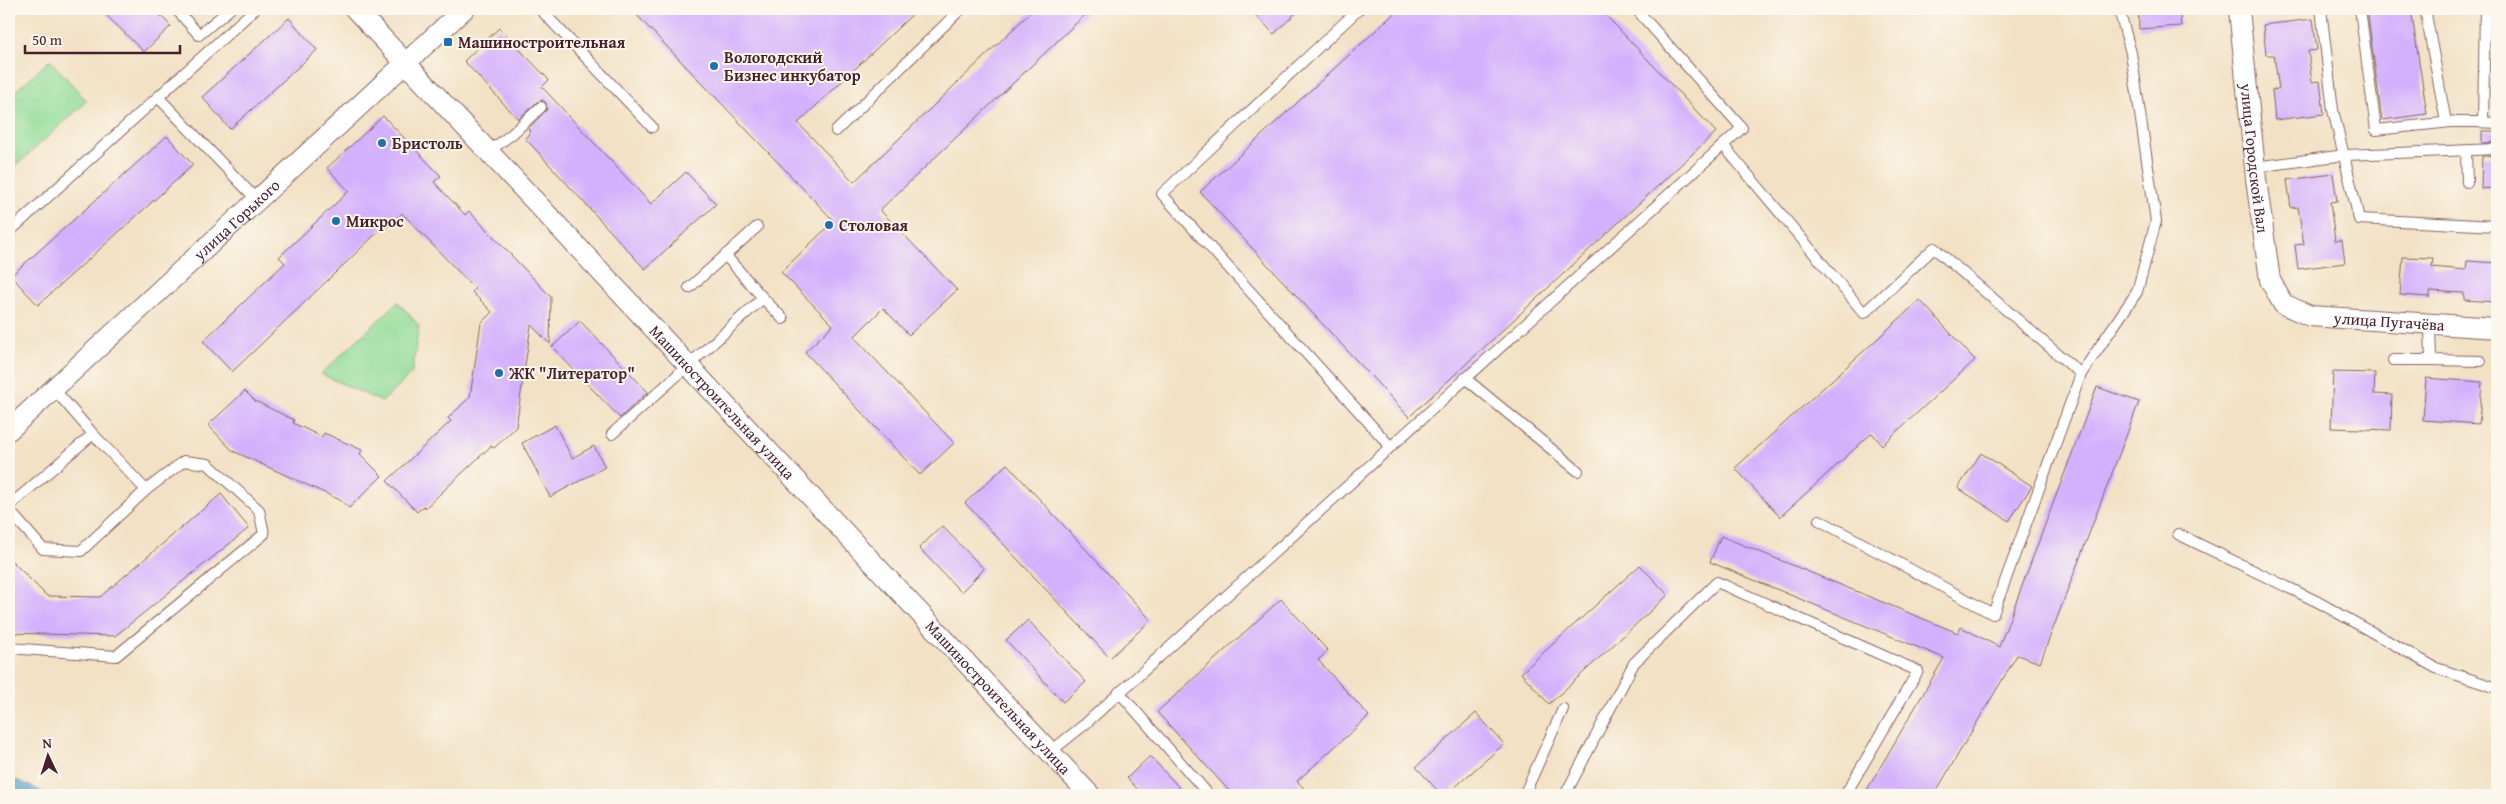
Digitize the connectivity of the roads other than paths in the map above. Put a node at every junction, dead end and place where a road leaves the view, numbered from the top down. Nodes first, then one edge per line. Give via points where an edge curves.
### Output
1 (176, 9) edge
2 (230, 9) edge
3 (255, 9) edge
4 (355, 9) edge
5 (464, 9) edge
6 (540, 9) edge
7 (961, 9) edge
8 (1359, 9) edge
9 (1636, 9) edge
10 (2119, 9) edge
11 (2239, 9) edge
12 (2321, 9) edge
13 (2360, 9) edge
14 (2425, 9) edge
15 (2485, 9) edge
16 (406, 64) junction
17 (159, 98) junction
18 (541, 107) dead end
19 (2446, 122) junction
20 (2483, 122) junction
21 (2497, 123) edge
22 (652, 127) dead end
23 (836, 131) dead end
24 (1723, 145) junction
25 (2497, 149) edge
26 (2466, 150) junction
27 (488, 152) junction
28 (2345, 155) junction
29 (2255, 167) junction
30 (2467, 182) dead end
31 (257, 200) junction
32 (2497, 226) edge
33 (757, 227) dead end
34 (9, 232) edge
35 (725, 255) junction
36 (689, 288) dead end
37 (763, 298) junction
38 (2283, 304) joint
39 (783, 319) dead end
40 (2430, 324) junction
41 (2497, 328) edge
42 (2393, 360) dead end
43 (2431, 360) junction
44 (2481, 361) dead end
45 (689, 366) junction
46 (2081, 374) junction
47 (1465, 378) junction
48 (53, 388) junction
49 (9, 430) edge
50 (93, 434) junction
51 (612, 434) dead end
52 (1390, 446) junction
53 (1578, 471) dead end
54 (146, 490) junction
55 (9, 508) edge
56 (1819, 520) dead end
57 (2178, 534) dead end
58 (9, 648) edge
59 (2497, 688) edge
60 (1119, 692) junction
61 (1563, 709) dead end
62 (1050, 752) junction
63 (1090, 795) edge
64 (1209, 795) edge
65 (1524, 795) edge
66 (1565, 795) edge
67 (1845, 795) edge

1 - 2 lane via 199,35
3 - 17 lane
4 - 16 street, Машиностроительная улица
5 - 16 street, улица Горького
6 - 22 lane
7 - 23 lane
8 - 52 lane via 1162,194
9 - 24 lane via 1742,128
10 - 46 lane via 2131,53 2156,221 2137,292
11 - 29 street, улица Городской Вал
12 - 28 lane via 2333,110
13 - 19 lane via 2376,130
14 - 19 lane
15 - 20 lane
16 - 27 street, Машиностроительная улица
16 - 31 street, улица Горького
17 - 31 lane
17 - 34 lane
18 - 27 lane
19 - 20 lane
20 - 21 lane
24 - 46 lane via 1864,313 1934,248
24 - 47 lane
25 - 26 lane
26 - 28 lane
26 - 30 lane
27 - 45 street, Машиностроительная улица
28 - 29 lane
28 - 32 lane via 2359,219
29 - 38 street, улица Городской Вал via 2270,280
31 - 48 street, улица Горького
33 - 35 lane
35 - 36 lane
35 - 37 lane
37 - 39 lane
37 - 45 lane
38 - 40 street, улица Пугачёва via 2310,316
40 - 41 street, улица Пугачёва
40 - 43 lane
42 - 43 lane
43 - 44 lane
45 - 51 lane
45 - 62 street, Машиностроительная улица
46 - 56 lane via 1993,614
47 - 52 lane
47 - 53 lane
48 - 49 street, улица Горького
48 - 50 lane
50 - 54 lane
50 - 55 lane
52 - 60 lane
54 - 55 lane via 81,551 43,549
54 - 58 lane via 184,461 208,464 259,510 264,534 116,656
57 - 59 lane via 2318,602 2436,668
60 - 62 lane
60 - 64 lane
61 - 65 lane
62 - 63 street, Машиностроительная улица
66 - 67 lane via 1634,663 1717,582 1918,671

